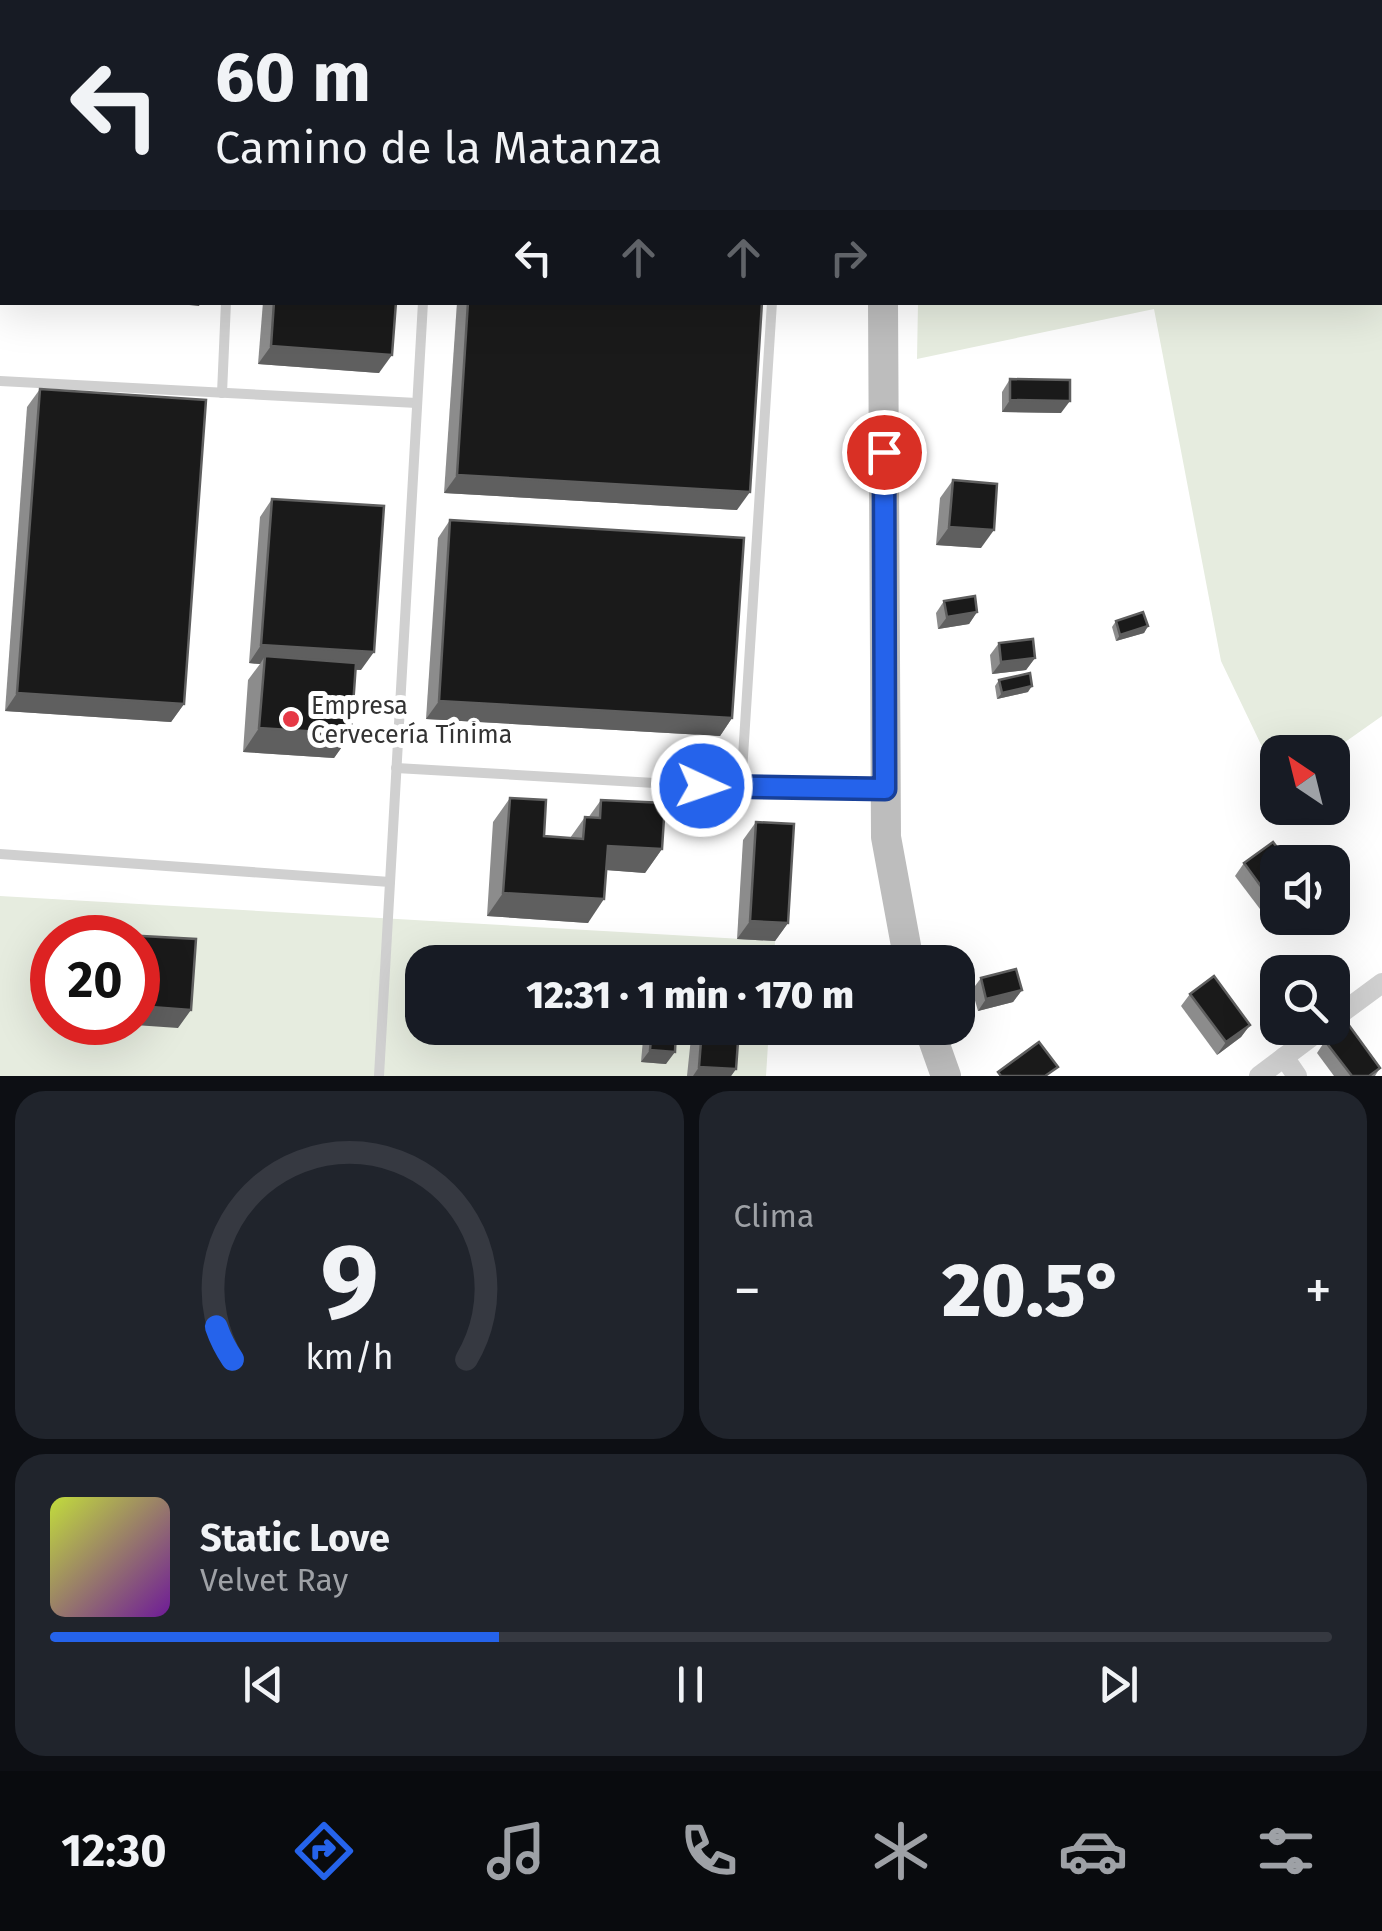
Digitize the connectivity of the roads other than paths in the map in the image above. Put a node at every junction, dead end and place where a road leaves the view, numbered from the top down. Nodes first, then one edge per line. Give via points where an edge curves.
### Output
1 (226, 305) edge
2 (423, 305) edge
3 (772, 305) edge
4 (884, 305) edge
5 (0, 381) edge
6 (222, 393) junction
7 (417, 404) junction
8 (396, 768) junction
9 (741, 788) junction
10 (885, 789) junction
11 (0, 854) edge
12 (390, 882) junction
13 (907, 945) edge
14 (1382, 983) edge
15 (1350, 1007) edge
16 (935, 1045) edge
17 (1301, 1045) edge
18 (1284, 1058) junction
19 (378, 1076) edge
20 (946, 1076) edge
21 (1259, 1076) edge
22 (1298, 1076) edge

1 - 6 lane
2 - 7 lane
3 - 9 lane
4 - 10 street
5 - 6 lane
6 - 7 lane
7 - 8 lane
8 - 9 lane
8 - 12 lane
9 - 10 lane
10 - 13 street via 886,836
11 - 12 lane
12 - 19 lane
14 - 15 street
16 - 20 street
17 - 18 street
18 - 21 street
18 - 22 street

